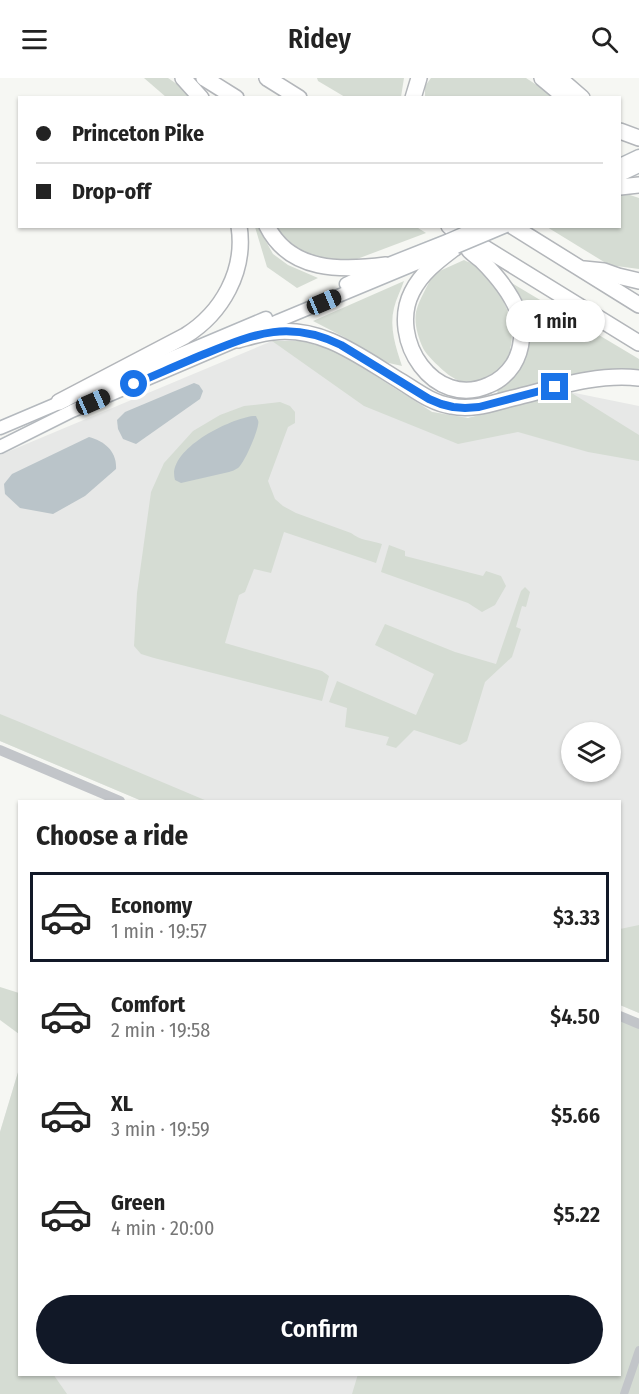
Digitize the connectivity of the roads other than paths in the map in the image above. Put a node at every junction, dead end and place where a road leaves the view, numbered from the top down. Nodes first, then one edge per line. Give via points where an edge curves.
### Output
1 (183, 78) edge
2 (204, 78) edge
3 (267, 78) edge
4 (419, 78) edge
5 (542, 78) edge
6 (559, 78) edge
7 (199, 96) edge
8 (233, 96) edge
9 (296, 96) edge
10 (414, 96) edge
11 (564, 96) edge
12 (580, 96) edge
13 (621, 131) edge
14 (639, 138) edge
15 (639, 156) edge
16 (621, 165) edge
17 (639, 166) edge
18 (621, 175) edge
19 (639, 185) edge
20 (621, 187) edge
21 (239, 228) edge
22 (268, 228) edge
23 (478, 228) edge
24 (494, 228) edge
25 (515, 228) edge
26 (454, 235) edge
27 (419, 263) junction
28 (386, 265) junction
29 (581, 269) junction
30 (639, 280) edge
31 (639, 304) edge
32 (238, 340) junction
33 (639, 343) edge
34 (639, 378) edge
35 (59, 402) junction
36 (0, 428) edge
37 (0, 447) edge
38 (0, 750) edge
39 (118, 800) edge
40 (621, 1016) edge
41 (639, 1024) edge
42 (639, 1350) edge
43 (624, 1394) edge

1 - 7 highway
2 - 8 highway
3 - 9 highway
4 - 10 highway
5 - 11 highway
6 - 12 highway
13 - 14 highway
15 - 16 main road
17 - 18 main road
19 - 20 highway
21 - 35 highway via 235,274 223,300 204,322 185,336
22 - 28 highway via 288,253 310,263 354,269
23 - 27 main road, bridge
24 - 26 main road, bridge
25 - 29 highway
26 - 27 highway
26 - 27 highway via 505,288 520,321 521,341 516,360 495,383 474,390 454,389 428,375 415,357 406,333 405,315
26 - 33 highway
27 - 28 main road
27 - 32 main road
28 - 35 main road via 335,290
29 - 30 highway
29 - 31 highway
32 - 34 highway via 274,331 316,335 341,345 429,399 459,407 479,407 593,379
32 - 37 main road via 72,411
35 - 36 main road
38 - 39 street
40 - 41 street
42 - 43 street

